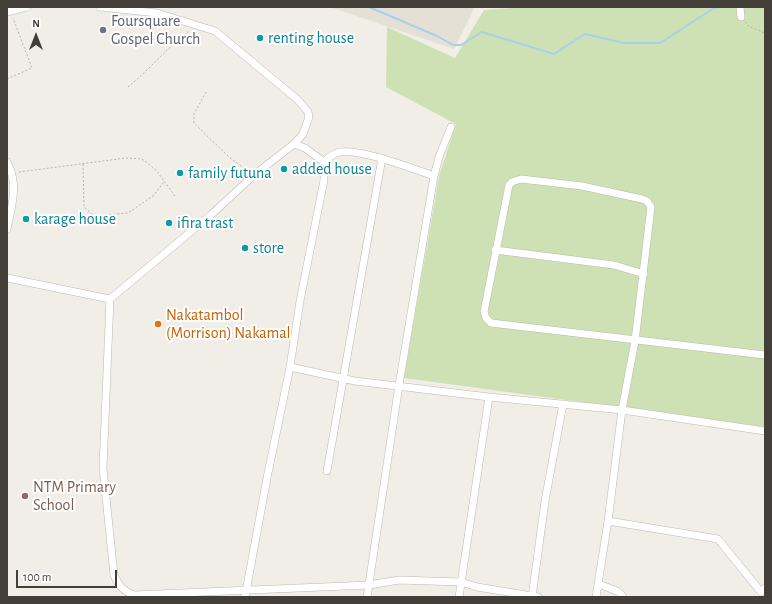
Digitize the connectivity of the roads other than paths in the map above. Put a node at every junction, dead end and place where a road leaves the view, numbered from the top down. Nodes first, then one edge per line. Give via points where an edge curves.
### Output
1 (27, 7) edge
2 (100, 7) edge
3 (740, 7) edge
4 (9, 12) edge
5 (741, 17) road end
6 (451, 127) dead end
7 (294, 144) junction
8 (382, 158) junction
9 (7, 162) edge
10 (324, 162) junction
11 (434, 176) junction
12 (7, 229) edge
13 (495, 250) junction
14 (644, 274) junction
15 (7, 278) edge
16 (110, 299) junction
17 (635, 341) junction
18 (765, 355) edge
19 (290, 367) junction
20 (342, 378) junction
21 (399, 385) junction
22 (489, 397) junction
23 (563, 404) junction
24 (622, 410) junction
25 (765, 431) edge
26 (327, 471) dead end
27 (608, 521) junction
28 (462, 582) junction
29 (599, 584) junction
30 (369, 585) junction
31 (765, 588) edge
32 (246, 594) edge
33 (367, 597) edge
34 (460, 597) edge
35 (534, 597) edge
36 (596, 597) edge
37 (623, 597) edge

1 - 4 street
2 - 7 street via 157,13 215,31 304,107 309,117 308,122 303,134
3 - 5 street
6 - 11 street
7 - 10 street via 305,148
7 - 16 street via 254,175 212,214
8 - 10 street via 346,152 337,153
8 - 11 street
8 - 20 street
9 - 12 street via 13,173 12,202
10 - 19 street via 324,180
11 - 21 street
13 - 14 street via 614,266
13 - 14 street via 506,191 512,182 521,179 582,186 642,199 650,204
13 - 17 street via 484,312 491,323
14 - 17 street
15 - 16 street
16 - 32 street via 103,468 114,575 118,585 125,592 134,595
17 - 18 street
17 - 24 street
19 - 20 street
19 - 32 street
20 - 21 street
20 - 26 street
21 - 22 street
21 - 30 street
22 - 23 street
22 - 28 street
23 - 24 street
23 - 35 street via 546,494
24 - 25 street
24 - 27 street
27 - 29 street
27 - 31 street via 718,539 761,592
28 - 30 street via 399,580
28 - 34 street
28 - 35 street
29 - 36 street
29 - 37 street via 619,592
30 - 32 street
30 - 33 street

